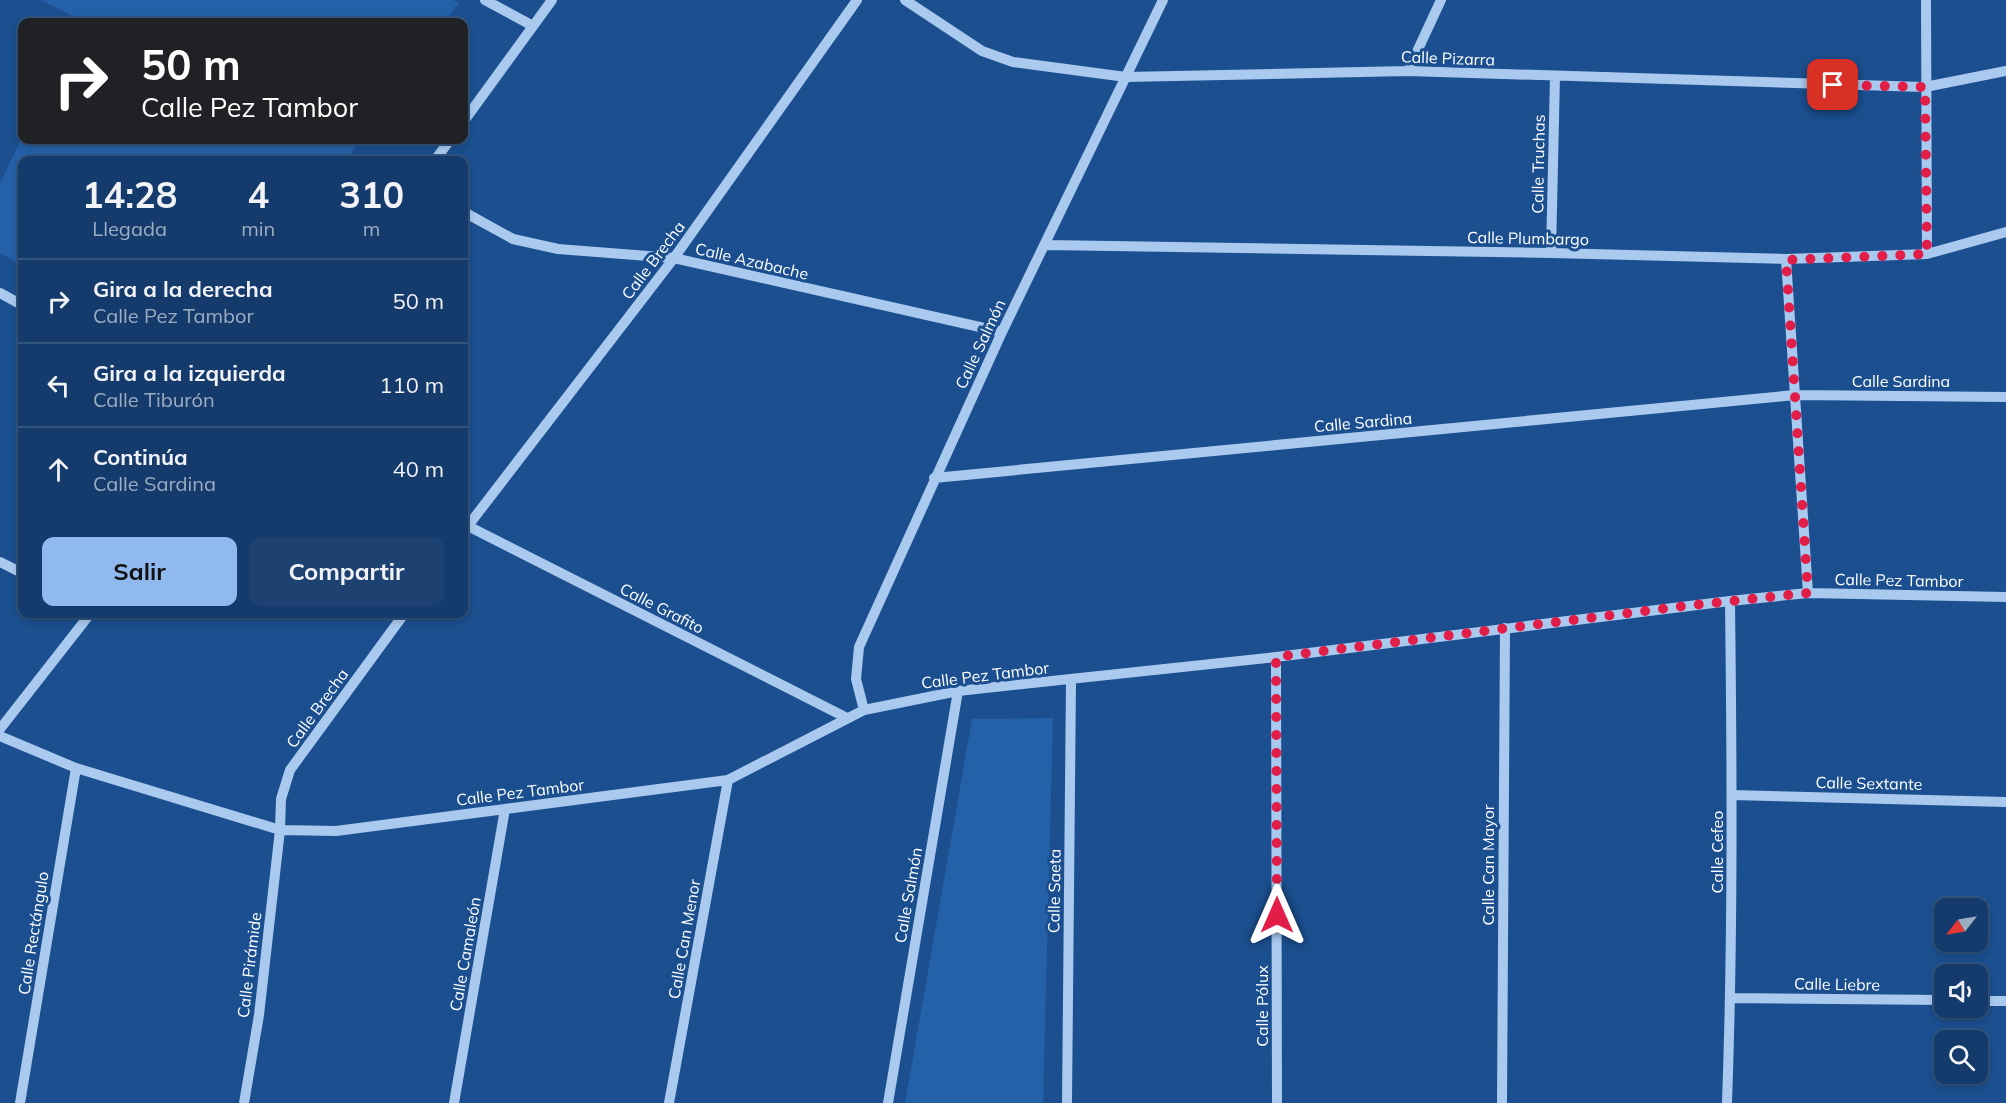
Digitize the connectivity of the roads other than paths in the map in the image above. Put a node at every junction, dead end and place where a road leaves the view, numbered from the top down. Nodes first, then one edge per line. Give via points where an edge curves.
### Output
1 (485, 0) edge
2 (552, 0) edge
3 (857, 0) edge
4 (905, 0) edge
5 (1163, 0) edge
6 (1441, 0) edge
7 (1926, 0) edge
8 (533, 26) junction
9 (1408, 71) junction
10 (2006, 71) edge
11 (1555, 76) junction
12 (1126, 77) junction
13 (1925, 87) junction
14 (468, 115) edge
15 (468, 214) edge
16 (2006, 232) edge
17 (1046, 244) junction
18 (1551, 253) junction
19 (1927, 254) junction
20 (674, 258) junction
21 (1786, 260) junction
22 (0, 293) edge
23 (18, 302) edge
24 (1002, 332) junction
25 (1795, 395) junction
26 (2006, 396) edge
27 (934, 478) junction
28 (468, 523) edge
29 (468, 528) edge
30 (0, 562) edge
31 (18, 571) edge
32 (1808, 593) junction
33 (2006, 597) edge
34 (1730, 601) junction
35 (87, 618) edge
36 (401, 618) edge
37 (1505, 628) junction
38 (1276, 657) junction
39 (1071, 680) junction
40 (958, 691) junction
41 (864, 710) junction
42 (847, 718) junction
43 (0, 729) edge
44 (0, 736) edge
45 (76, 768) junction
46 (728, 780) junction
47 (1732, 795) junction
48 (2006, 802) edge
49 (505, 809) junction
50 (280, 830) junction
51 (1731, 998) junction
52 (1934, 1000) edge
53 (1988, 1001) edge
54 (2006, 1001) edge
55 (20, 1103) edge
56 (244, 1103) edge
57 (454, 1103) edge
58 (669, 1103) edge
59 (888, 1103) edge
60 (1066, 1103) edge
61 (1277, 1103) edge
62 (1502, 1103) edge
63 (1727, 1103) edge

1 - 8 street
2 - 8 street
3 - 20 street, Calle Brecha
4 - 12 street, Calle Pizarra via 982,51 1013,62
5 - 12 street, Calle Salmón
6 - 9 street
7 - 13 street
8 - 14 street
9 - 11 street, Calle Pizarra
9 - 12 street, Calle Pizarra
10 - 13 street, Calle Pizarra
11 - 13 street, Calle Pizarra
11 - 18 street, Calle Truchas
12 - 17 street, Calle Salmón
13 - 19 street
15 - 20 street, Calle Azabache via 513,239 558,249
16 - 19 street, Calle Plumbargo
17 - 18 street, Calle Plumbargo
17 - 24 street, Calle Salmón
18 - 21 street, Calle Plumbargo
19 - 21 street, Calle Plumbargo
20 - 24 street, Calle Azabache
20 - 28 street, Calle Brecha
21 - 25 street
22 - 23 street
24 - 27 street, Calle Salmón
25 - 26 street, Calle Sardina
25 - 27 street, Calle Sardina
25 - 32 street
27 - 41 street, Calle Salmón via 859,647 856,679
29 - 42 street, Calle Grafito
30 - 31 street
32 - 33 street, Calle Pez Tambor
32 - 34 street, Calle Pez Tambor
34 - 37 street, Calle Pez Tambor
34 - 47 street, Calle Cefeo
35 - 43 street
36 - 50 street, Calle Brecha via 291,770 281,799
37 - 38 street, Calle Pez Tambor
37 - 62 street, Calle Can Mayor
38 - 39 street, Calle Pez Tambor
38 - 61 street, Calle Pólux
39 - 40 street, Calle Pez Tambor
39 - 60 street, Calle Saeta
40 - 41 street, Calle Pez Tambor
40 - 59 street, Calle Salmón
41 - 42 street, Calle Pez Tambor
42 - 46 street, Calle Pez Tambor
44 - 45 street, Calle Pez Tambor
45 - 50 street, Calle Pez Tambor
45 - 55 street, Calle Rectángulo
46 - 49 street, Calle Pez Tambor
46 - 58 street, Calle Can Menor
47 - 48 street, Calle Sextante
47 - 51 street, Calle Cefeo
49 - 50 street, Calle Pez Tambor via 336,831
49 - 57 street, Calle Camaleón
50 - 56 street, Calle Pirámide via 259,1016
51 - 52 street, Calle Liebre
51 - 63 street, Calle Cefeo
53 - 54 street

